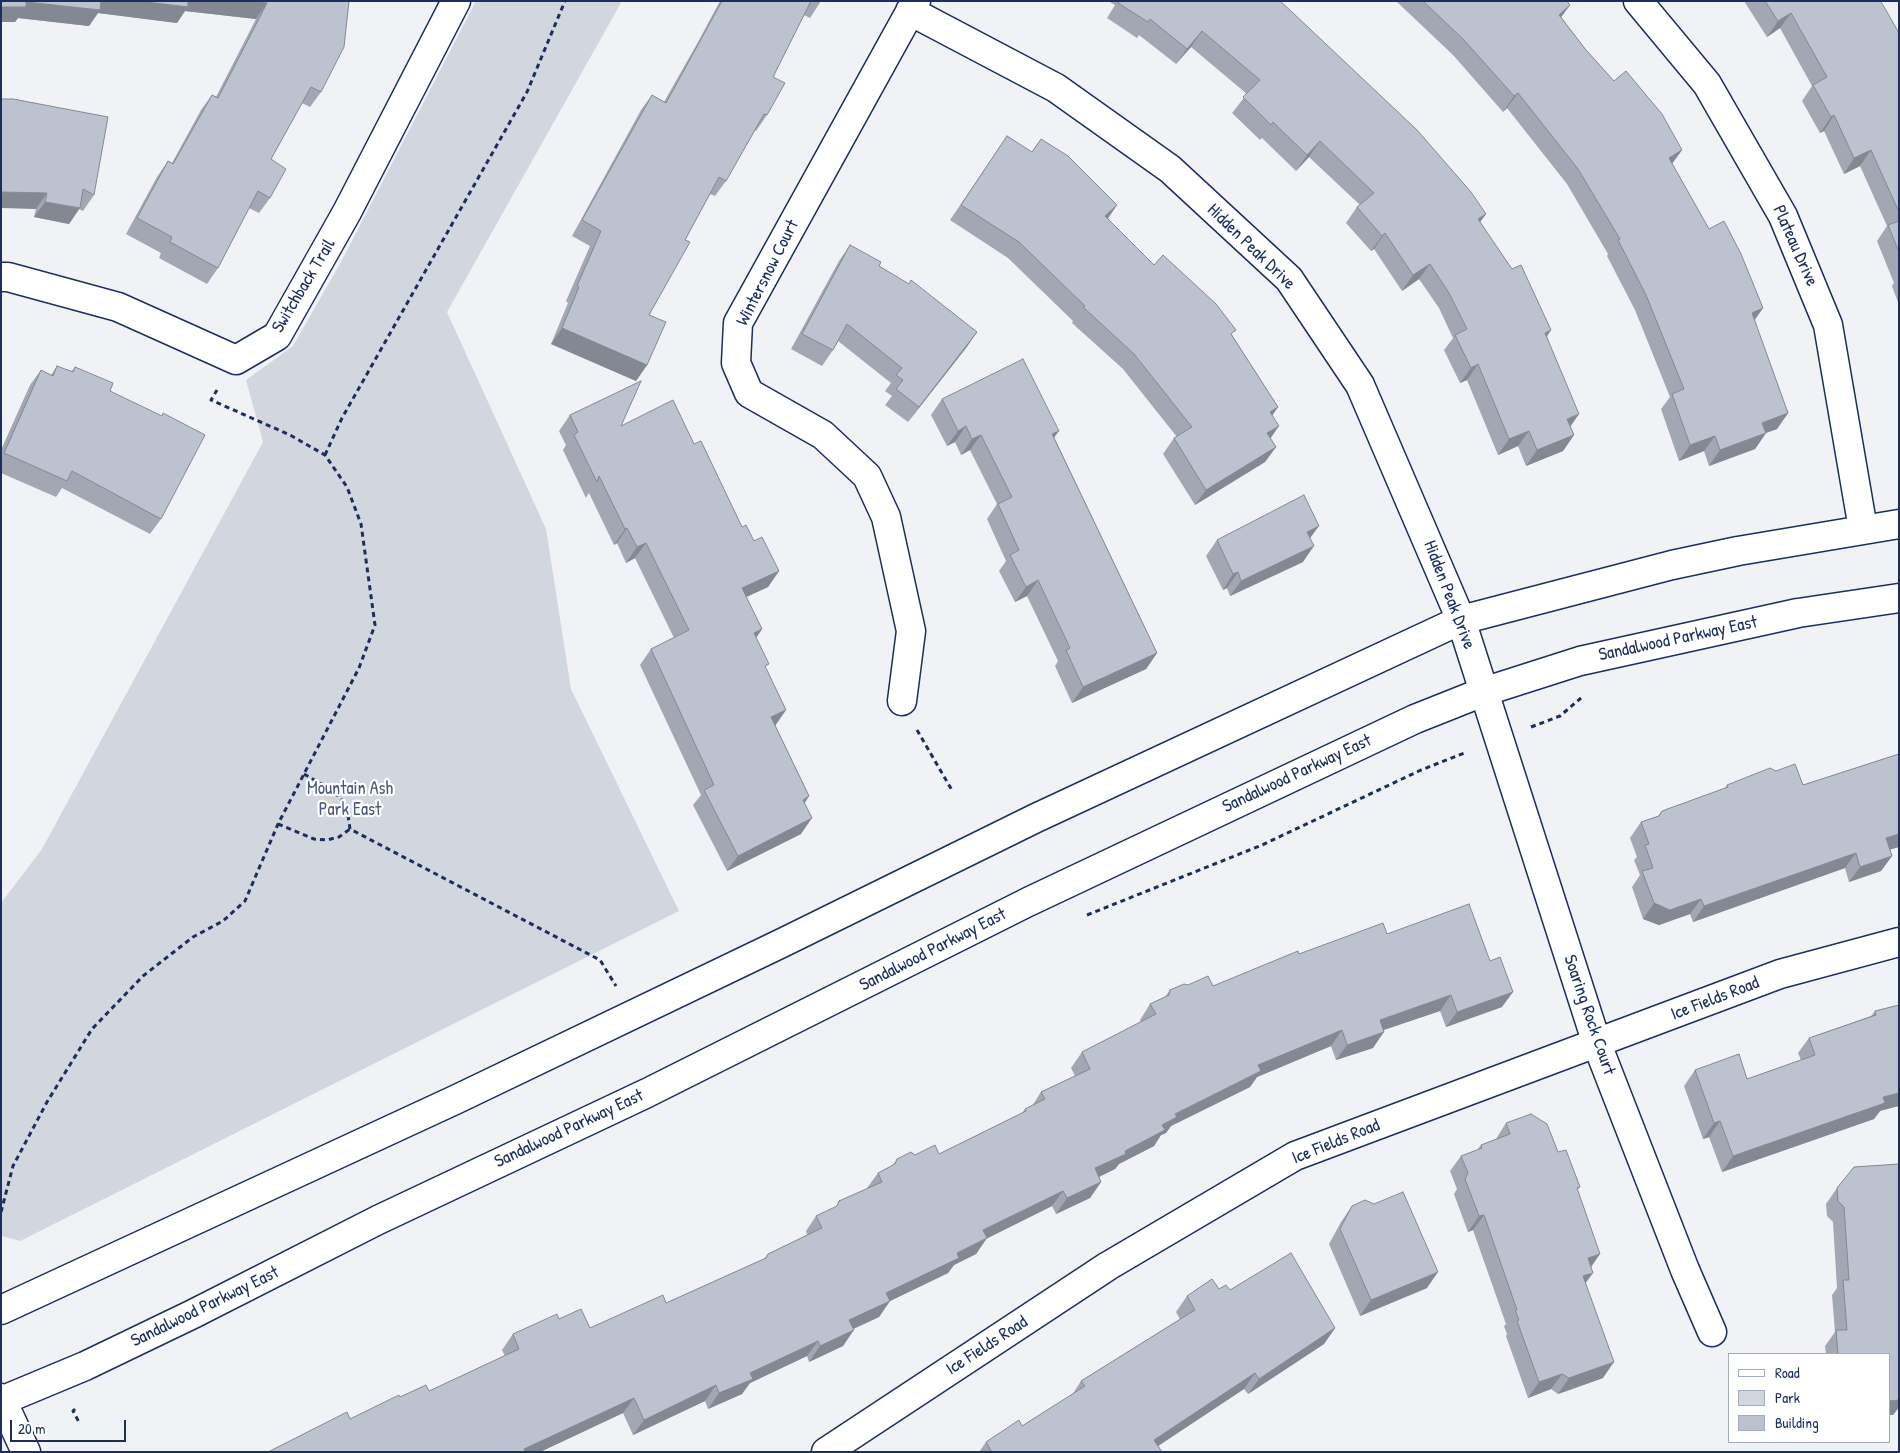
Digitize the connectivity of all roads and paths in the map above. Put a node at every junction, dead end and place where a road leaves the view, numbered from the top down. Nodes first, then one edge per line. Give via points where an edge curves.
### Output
1 (456, 1) edge
2 (565, 1) edge
3 (1638, 1) edge
4 (913, 6) edge
5 (1, 277) edge
6 (236, 360) junction
7 (325, 455) junction
8 (1899, 524) edge
9 (1863, 529) junction
10 (1899, 598) edge
11 (1461, 620) junction
12 (1483, 692) junction
13 (902, 701) joint
14 (304, 774) junction
15 (953, 792) dead end
16 (278, 824) junction
17 (350, 829) junction
18 (1899, 942) edge
19 (634, 1014) junction
20 (1597, 1044) junction
21 (1, 1212) edge
22 (1, 1310) edge
23 (1712, 1332) dead end
24 (2, 1400) edge
25 (26, 1452) edge
26 (826, 1452) edge

1 - 6 street, Switchback Trail via 347,212 278,336
2 - 7 path via 527,92 342,418
3 - 9 street, Plateau Drive via 1708,84 1784,216 1828,325
4 - 11 street, Hidden Peak Drive via 1056,88 1170,169 1289,279 1360,385
4 - 13 street, Wintersnow Court via 738,323 736,363 749,392 823,435 867,476 886,518 911,631
5 - 6 street via 118,307
6 - 7 path via 211,400 290,435
7 - 14 path via 347,487 361,524 375,625 359,668
8 - 9 street
9 - 11 street via 1672,565
10 - 12 street, Sandalwood Parkway East via 1798,613 1658,642 1580,661
11 - 12 street, Hidden Peak Drive
11 - 19 street via 1045,814
12 - 20 street, Soaring Rock Court
12 - 24 street, Sandalwood Parkway East via 1336,755 1098,868 184,1318 85,1366
13 - 15 path
14 - 16 path
14 - 17 path via 332,790 343,801
16 - 17 path via 314,839 327,840
16 - 21 path via 245,901 223,921 192,937 143,976 92,1029 47,1102 13,1166
17 - 19 path via 600,960
18 - 20 street, Ice Fields Road via 1780,974
19 - 22 street
20 - 23 street, Soaring Rock Court via 1684,1270
20 - 26 street, Ice Fields Road via 1295,1156 1108,1266
24 - 25 street

